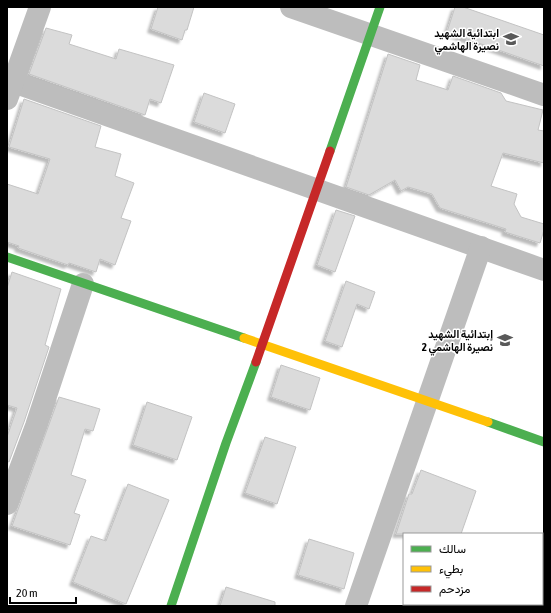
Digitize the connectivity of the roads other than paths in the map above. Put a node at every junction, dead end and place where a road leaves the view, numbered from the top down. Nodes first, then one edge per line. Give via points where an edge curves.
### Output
1 (40, 7) edge
2 (291, 7) edge
3 (380, 7) edge
4 (370, 34) junction
5 (10, 91) edge
6 (544, 95) edge
7 (315, 189) junction
8 (480, 247) junction
9 (7, 257) edge
10 (544, 270) edge
11 (83, 284) junction
12 (262, 345) junction
13 (427, 400) junction
14 (544, 442) edge
15 (7, 504) edge
16 (171, 606) edge
17 (356, 606) edge

1 - 5 street
2 - 4 street
3 - 4 street
4 - 6 street
4 - 7 street
5 - 7 street
7 - 8 street
7 - 12 street
8 - 10 street
8 - 13 street
9 - 11 street
11 - 12 street
11 - 15 street
12 - 13 street
12 - 16 street via 226,442
13 - 14 street
13 - 17 street

